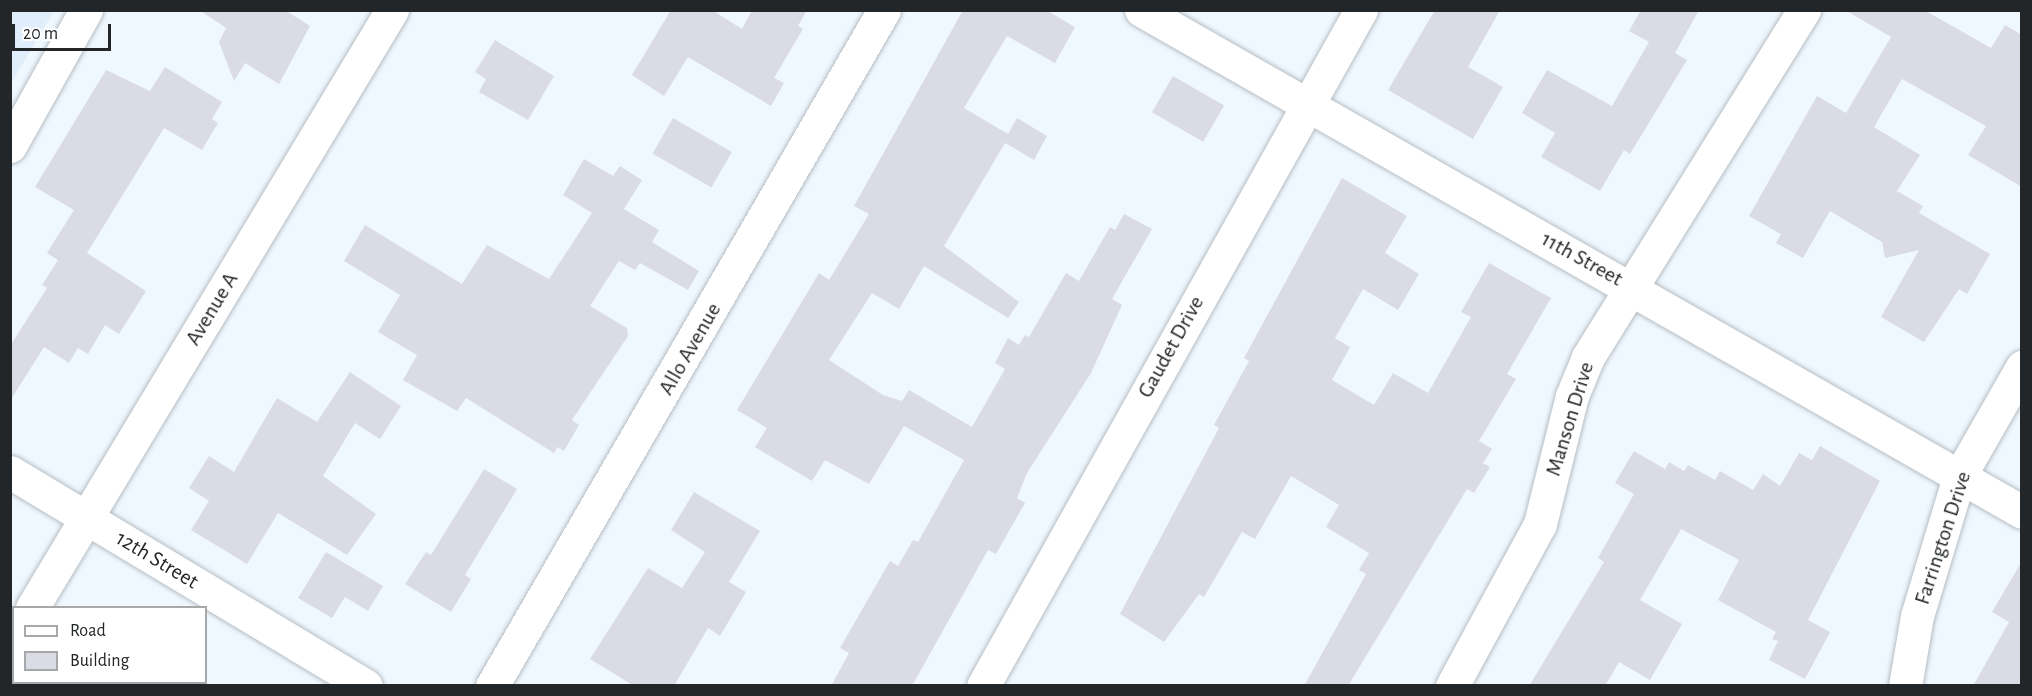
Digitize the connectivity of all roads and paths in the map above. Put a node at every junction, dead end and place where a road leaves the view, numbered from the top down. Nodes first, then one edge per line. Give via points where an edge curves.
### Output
1 (86, 10) edge
2 (392, 10) edge
3 (884, 10) edge
4 (1141, 10) edge
5 (1361, 10) edge
6 (1804, 10) edge
7 (1306, 105) junction
8 (10, 146) edge
9 (1629, 285) junction
10 (2022, 367) edge
11 (10, 472) edge
12 (1959, 477) junction
13 (2022, 512) edge
14 (86, 517) junction
15 (33, 606) edge
16 (366, 686) edge
17 (492, 686) edge
18 (982, 686) edge
19 (1452, 686) edge
20 (1905, 686) edge

1 - 8 street
2 - 14 street, Avenue A
3 - 17 street, Allo Avenue
4 - 7 street, 11th Street
5 - 7 street, Gaudet Drive
6 - 9 street, Manson Drive
7 - 9 street, 11th Street
7 - 18 street, Gaudet Drive
9 - 12 street, 11th Street
9 - 19 street, Manson Drive via 1572,396 1540,524
10 - 12 street, Farrington Drive
11 - 14 street, 12th Street
12 - 13 street, 11th Street
12 - 20 street, Farrington Drive via 1917,616
14 - 15 street, Avenue A
14 - 16 street, 12th Street

